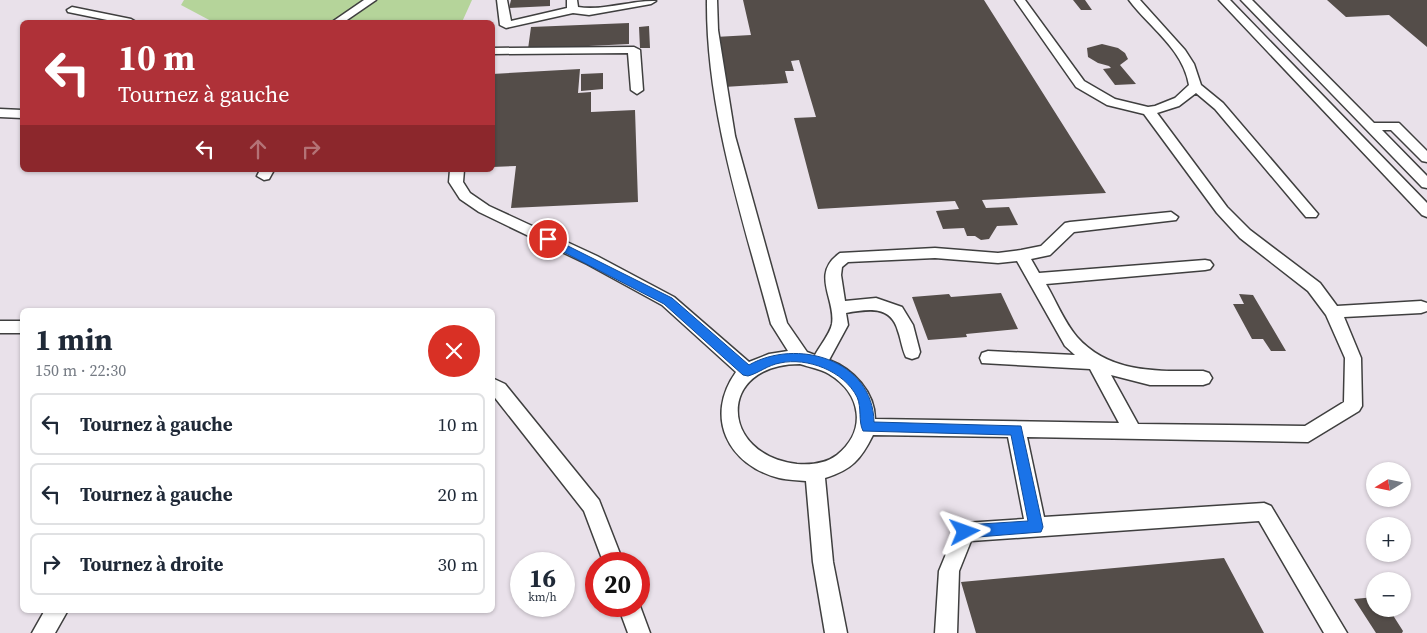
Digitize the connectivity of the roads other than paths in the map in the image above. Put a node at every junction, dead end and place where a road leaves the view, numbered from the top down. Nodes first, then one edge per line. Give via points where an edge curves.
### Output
1 (371, 0) edge
2 (502, 0) edge
3 (702, 0) edge
4 (712, 0) edge
5 (1020, 0) edge
6 (1134, 0) edge
7 (1224, 0) edge
8 (1246, 0) edge
9 (651, 1) edge
10 (572, 5) edge
11 (72, 10) dead end
12 (121, 20) edge
13 (340, 20) edge
14 (506, 25) junction
15 (712, 30) junction
16 (495, 46) edge
17 (495, 49) edge
18 (1195, 86) junction
19 (637, 90) dead end
20 (1148, 111) junction
21 (0, 113) edge
22 (20, 114) edge
23 (1370, 127) junction
24 (1427, 158) edge
25 (457, 172) edge
26 (1427, 184) edge
27 (1427, 212) edge
28 (1311, 214) dead end
29 (1171, 217) dead end
30 (1021, 255) junction
31 (1205, 265) dead end
32 (1035, 279) junction
33 (1421, 307) dead end
34 (838, 308) junction
35 (1333, 312) junction
36 (0, 327) edge
37 (20, 327) edge
38 (912, 352) dead end
39 (801, 357) junction
40 (988, 358) dead end
41 (820, 361) junction
42 (1095, 362) junction
43 (748, 372) junction
44 (1203, 378) dead end
45 (495, 387) edge
46 (867, 428) junction
47 (1016, 430) junction
48 (1133, 431) junction
49 (815, 473) junction
50 (1036, 527) junction
51 (609, 552) edge
52 (55, 613) edge
53 (633, 617) edge
54 (43, 633) edge
55 (639, 633) edge
56 (836, 633) edge
57 (946, 633) edge
58 (1336, 633) edge

1 - 13 lane
2 - 14 lane
3 - 15 lane
4 - 15 lane
5 - 20 lane via 1080,84 1111,102
6 - 18 lane via 1185,58 1195,76
7 - 27 lane
8 - 23 lane
9 - 10 lane via 589,12
10 - 14 lane
11 - 12 lane
14 - 16 lane via 504,36
15 - 39 lane via 728,136 779,324
17 - 19 lane via 634,50
18 - 20 lane via 1184,99 1170,107
18 - 28 lane via 1219,106
20 - 35 lane via 1222,210 1245,234 1314,288
21 - 22 lane
23 - 24 lane via 1394,126
23 - 26 lane
25 - 43 lane via 456,182 465,196 484,210 592,260 668,301
29 - 30 lane via 1070,227 1045,251
30 - 32 lane
30 - 34 lane via 998,258 935,253 845,257 835,264 833,275
31 - 32 lane
32 - 42 lane via 1071,341
33 - 35 lane
34 - 38 lane via 883,306 896,311
34 - 41 lane via 840,325
35 - 48 lane via 1353,358 1352,406 1308,434
36 - 37 lane
39 - 41 lane
39 - 43 lane via 764,362
40 - 42 lane
41 - 46 lane via 852,380 867,411
42 - 44 lane via 1127,374 1150,378
42 - 48 lane
43 - 49 lane via 735,386 729,402 729,420 736,439 750,455 769,466 792,473
45 - 51 lane via 592,506
46 - 47 lane
46 - 49 lane via 862,443 851,457 834,468
47 - 48 lane
47 - 50 lane
49 - 56 lane via 823,562
50 - 57 lane via 965,532 949,571
50 - 58 lane via 1264,512
52 - 54 lane
53 - 55 lane

